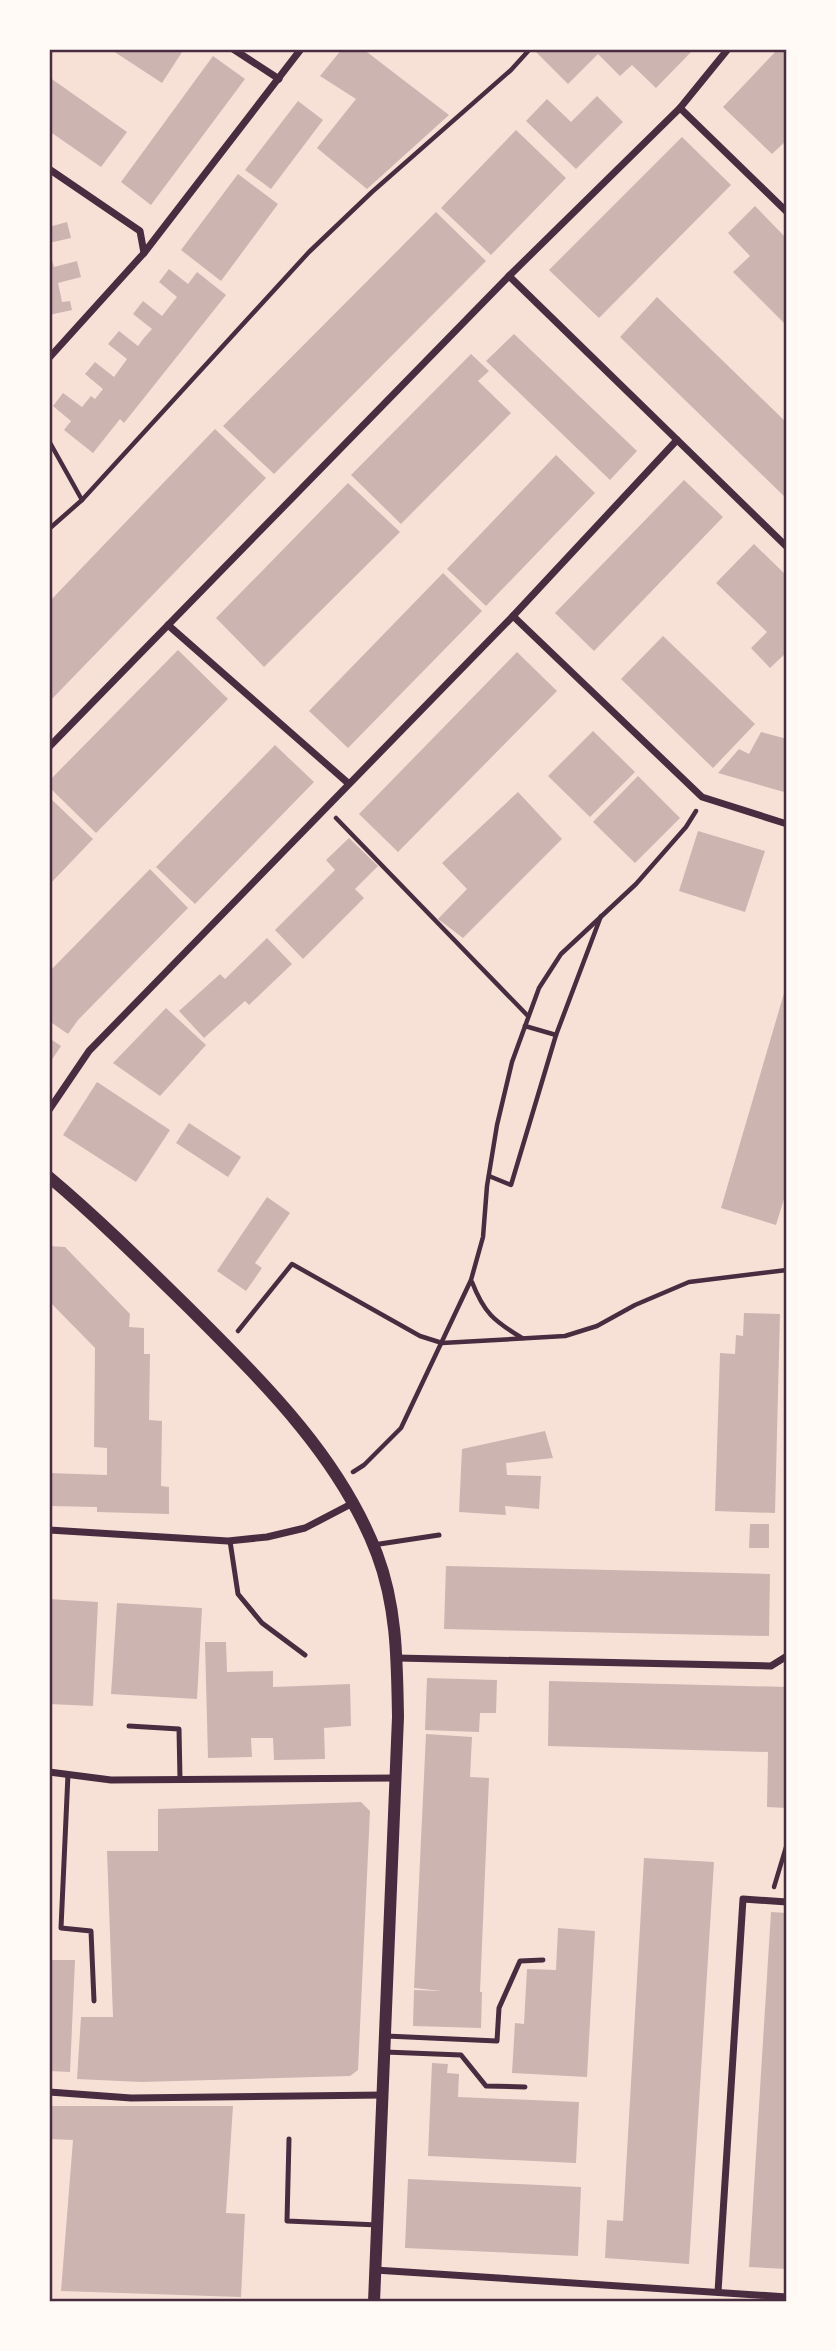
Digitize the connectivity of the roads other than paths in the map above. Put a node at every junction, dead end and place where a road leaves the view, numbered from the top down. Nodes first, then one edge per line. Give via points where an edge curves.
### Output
1 (233, 49) edge
2 (301, 49) edge
3 (729, 49) edge
4 (279, 79) junction
5 (680, 108) junction
6 (49, 169) edge
7 (787, 212) edge
8 (144, 253) junction
9 (509, 276) junction
10 (49, 358) edge
11 (677, 440) junction
12 (787, 547) edge
13 (513, 616) junction
14 (168, 625) junction
15 (49, 747) edge
16 (348, 783) junction
17 (787, 824) edge
18 (49, 1110) edge
19 (49, 1177) edge
20 (353, 1503) junction
21 (49, 1530) edge
22 (439, 1535) dead end
23 (230, 1541) junction
24 (373, 1545) junction
25 (305, 1655) dead end
26 (397, 1657) junction
27 (786, 1658) edge
28 (130, 1726) dead end
29 (49, 1772) edge
30 (68, 1774) junction
31 (396, 1778) junction
32 (180, 1779) junction
33 (787, 1902) edge
34 (543, 1959) dead end
35 (94, 2001) dead end
36 (386, 2036) junction
37 (385, 2052) junction
38 (525, 2087) dead end
39 (49, 2092) edge
40 (384, 2095) junction
41 (289, 2138) dead end
42 (377, 2225) junction
43 (376, 2270) junction
44 (718, 2292) junction
45 (785, 2298) edge
46 (374, 2302) edge

1 - 4 street
2 - 4 street
3 - 5 street
4 - 8 street
5 - 7 street
5 - 9 street
6 - 8 street via 140,231
8 - 10 street
9 - 11 street
9 - 14 street
11 - 12 street
11 - 13 street
13 - 16 street
13 - 17 street via 702,797
14 - 15 street
14 - 16 street
16 - 18 street via 89,1051
19 - 20 street via 99,1219 281,1402
20 - 23 street via 305,1528
20 - 24 street
21 - 23 street
22 - 24 lane
23 - 25 lane via 238,1594 262,1623
24 - 26 street via 389,1596
26 - 27 street via 771,1667
26 - 31 street
28 - 32 lane via 179,1729
29 - 30 street
30 - 32 street via 111,1780
30 - 35 lane via 61,1928 91,1931
31 - 32 street
31 - 36 street
33 - 44 street via 743,1899
34 - 36 lane via 520,1961 499,2008 497,2041
36 - 37 street
37 - 38 lane via 461,2055 486,2086
37 - 40 street
39 - 40 street via 131,2098
40 - 42 street
41 - 42 lane via 287,2221
42 - 43 street
43 - 44 street
43 - 46 street
44 - 45 street

